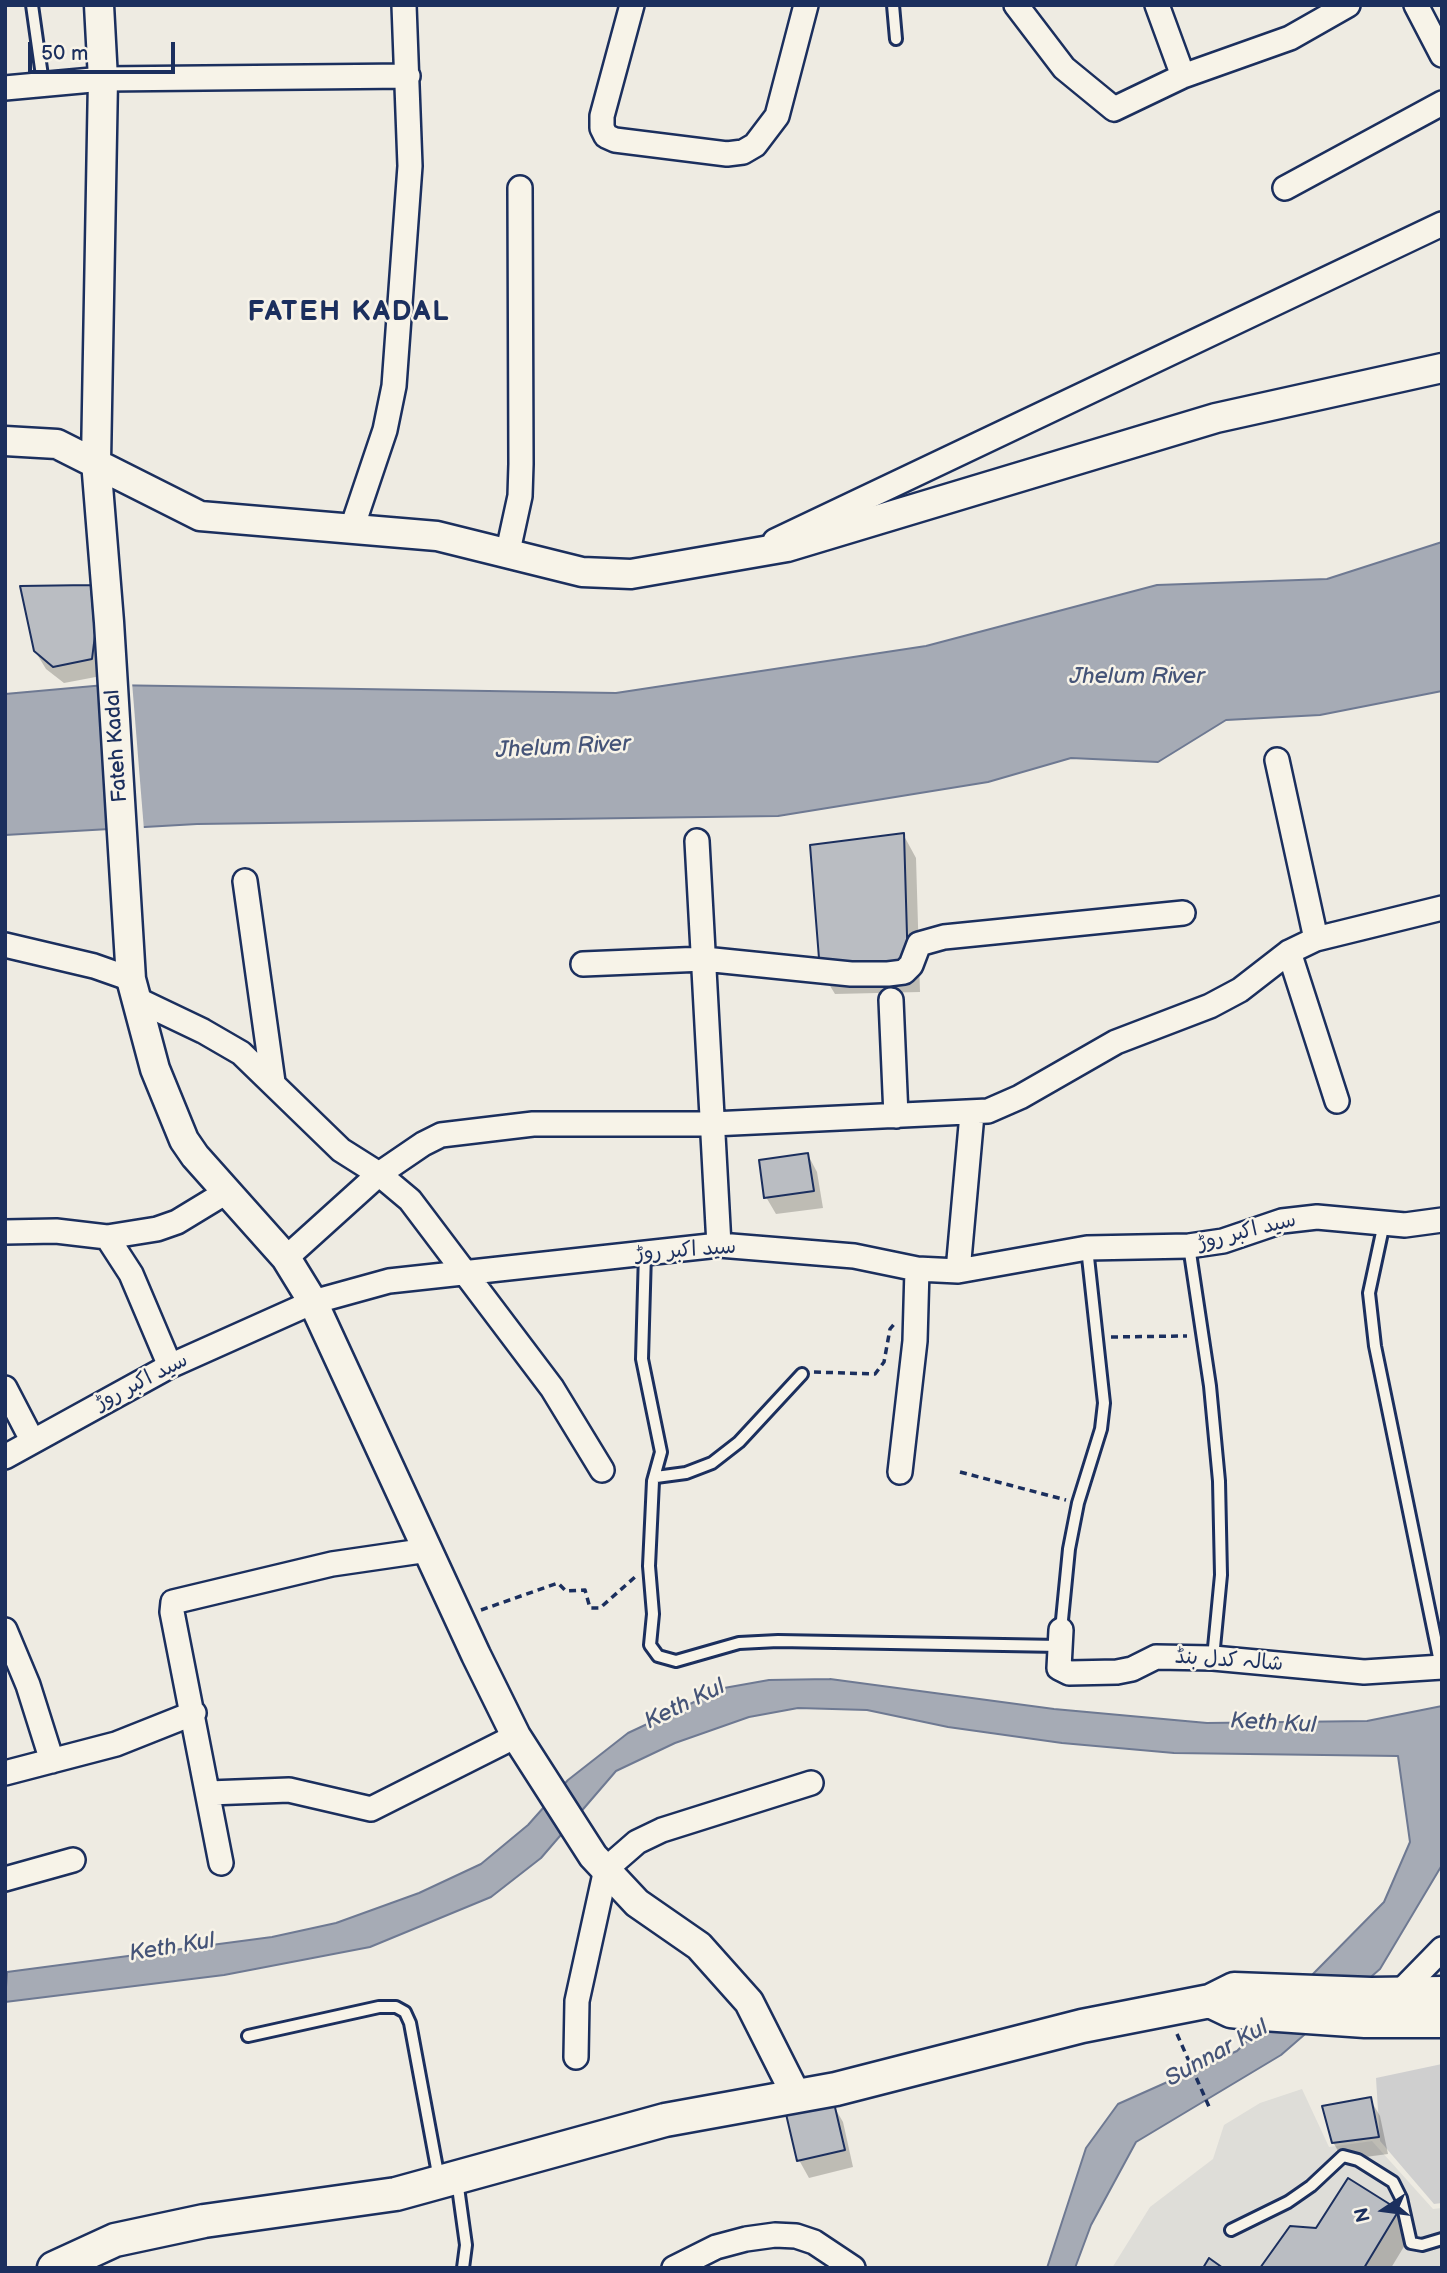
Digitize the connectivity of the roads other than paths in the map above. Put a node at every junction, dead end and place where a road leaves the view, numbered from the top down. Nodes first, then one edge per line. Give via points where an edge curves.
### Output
1 (32, 5) edge
2 (99, 5) edge
3 (404, 5) edge
4 (632, 5) edge
5 (806, 5) edge
6 (892, 5) edge
7 (1016, 5) edge
8 (1157, 5) edge
9 (1348, 5) edge
10 (1416, 5) edge
11 (896, 39) dead end
12 (1442, 55) edge
13 (408, 76) junction
14 (1183, 76) junction
15 (103, 79) junction
16 (43, 83) junction
17 (5, 88) edge
18 (1442, 103) edge
19 (1285, 187) dead end
20 (520, 188) dead end
21 (1442, 224) edge
22 (1442, 368) edge
23 (5, 441) edge
24 (96, 461) junction
25 (352, 528) junction
26 (508, 551) junction
27 (747, 554) junction
28 (1278, 760) dead end
29 (697, 841) dead end
30 (245, 881) dead end
31 (1442, 908) edge
32 (1183, 913) dead end
33 (1316, 939) junction
34 (5, 945) edge
35 (1289, 952) junction
36 (704, 959) junction
37 (583, 964) dead end
38 (134, 989) junction
39 (891, 1000) dead end
40 (273, 1082) junction
41 (1337, 1101) dead end
42 (972, 1114) junction
43 (896, 1116) junction
44 (712, 1124) junction
45 (379, 1174) junction
46 (228, 1191) junction
47 (1442, 1220) edge
48 (1384, 1223) junction
49 (5, 1232) edge
50 (107, 1237) junction
51 (719, 1245) junction
52 (1189, 1247) junction
53 (1087, 1248) junction
54 (645, 1253) junction
55 (286, 1258) junction
56 (917, 1269) junction
57 (958, 1271) junction
58 (463, 1273) junction
59 (313, 1302) junction
60 (170, 1366) junction
61 (802, 1374) road end
62 (5, 1388) edge
63 (32, 1440) junction
64 (5, 1457) edge
65 (602, 1470) dead end
66 (900, 1472) dead end
67 (656, 1477) junction
68 (428, 1550) junction
69 (5, 1630) edge
70 (1061, 1638) junction
71 (1213, 1658) junction
72 (1441, 1667) edge
73 (194, 1713) junction
74 (523, 1745) junction
75 (52, 1761) junction
76 (5, 1773) edge
77 (811, 1783) dead end
78 (209, 1793) junction
79 (73, 1860) dead end
80 (221, 1863) dead end
81 (606, 1869) junction
82 (5, 1879) edge
83 (1442, 1949) edge
84 (1442, 1993) edge
85 (1378, 2003) junction
86 (1442, 2021) edge
87 (248, 2036) dead end
88 (576, 2057) dead end
89 (797, 2097) junction
90 (448, 2179) junction
91 (1231, 2230) dead end
92 (1442, 2239) edge
93 (54, 2268) edge
94 (463, 2268) edge
95 (674, 2268) edge
96 (853, 2268) edge

1 - 16 lane
2 - 15 street, Fateh Kadal
3 - 13 street
4 - 5 street via 602,116 607,136 727,154 755,145 777,116
6 - 11 lane
7 - 14 street via 1064,68 1114,109
8 - 14 street
9 - 14 street via 1290,38
10 - 12 street
13 - 15 street
13 - 25 street via 410,166 394,386 385,430
15 - 16 street
15 - 24 street, Fateh Kadal
16 - 17 street
18 - 19 street
20 - 26 street via 521,475
21 - 27 street
22 - 27 street via 1216,418 788,547
23 - 24 street via 57,444
24 - 25 street via 200,516
24 - 38 street, Fateh Kadal
25 - 26 street via 437,536
26 - 27 street via 606,575
28 - 33 street
29 - 36 street
30 - 40 street
31 - 33 street
32 - 36 street via 944,937 919,944 904,972 888,974
33 - 35 street
34 - 38 street via 94,966
35 - 41 street
35 - 42 street via 1240,990 1210,1006 1116,1042 1020,1097
36 - 37 street
36 - 44 street
38 - 40 street via 241,1053
38 - 46 street, Fateh Kadal via 155,1069 184,1140
39 - 43 street
40 - 45 street via 341,1150
42 - 43 street
42 - 57 street
43 - 44 street
44 - 45 street via 533,1124 466,1130 423,1144
44 - 51 street
45 - 55 street
45 - 58 street via 410,1200
46 - 50 street via 167,1226
46 - 55 street, Fateh Kadal
47 - 48 street, سید اکبر روڑ
48 - 52 street, سید اکبر روڑ via 1317,1217 1282,1221
48 - 72 lane via 1369,1293 1375,1346
49 - 50 street
50 - 60 street via 131,1274
51 - 54 street, سید اکبر روڑ
51 - 56 street, سید اکبر روڑ via 855,1256
52 - 53 street, سید اکبر روڑ
52 - 71 lane via 1219,1481 1221,1575
53 - 57 street, سید اکبر روڑ
53 - 70 lane via 1104,1403 1069,1549
54 - 58 street, سید اکبر روڑ
54 - 67 lane via 642,1359 661,1452
55 - 59 street, Fateh Kadal
56 - 57 street, سید اکبر روڑ
56 - 66 street via 915,1340
58 - 59 street, سید اکبر روڑ via 389,1281
58 - 65 street via 552,1388
59 - 60 street, سید اکبر روڑ
59 - 68 street, Fateh Kadal
60 - 63 street, سید اکبر روڑ
61 - 67 lane via 739,1442 712,1463
62 - 63 street
63 - 64 street, سید اکبر روڑ
67 - 70 lane via 649,1566 650,1646 670,1661 739,1643
68 - 73 street via 332,1563 173,1602
68 - 74 street, Fateh Kadal
69 - 75 street
70 - 71 street, شالہ کدل بنڈ via 1059,1668 1075,1674 1132,1669 1156,1657
71 - 72 street, شالہ کدل بنڈ via 1364,1672
73 - 75 street via 116,1744
73 - 78 street
74 - 78 street via 371,1809 289,1790
74 - 81 street, Fateh Kadal via 582,1840
75 - 76 street
77 - 81 street via 662,1830 637,1842
78 - 80 street
79 - 82 street
81 - 88 street via 576,2001
81 - 89 street, Fateh Kadal via 637,1903 699,1947 748,2001
83 - 85 street
84 - 85 main road
85 - 86 main road
85 - 89 main road via 1250,2000 1231,2011 1210,2001 1082,2026
87 - 90 lane via 379,2007 405,2012
89 - 90 main road via 665,2120
90 - 93 main road via 396,2194 204,2221 115,2240
90 - 94 lane via 466,2245
91 - 92 lane via 1300,2194 1343,2156 1393,2182 1410,2244
95 - 96 street via 716,2247 775,2235 814,2242

